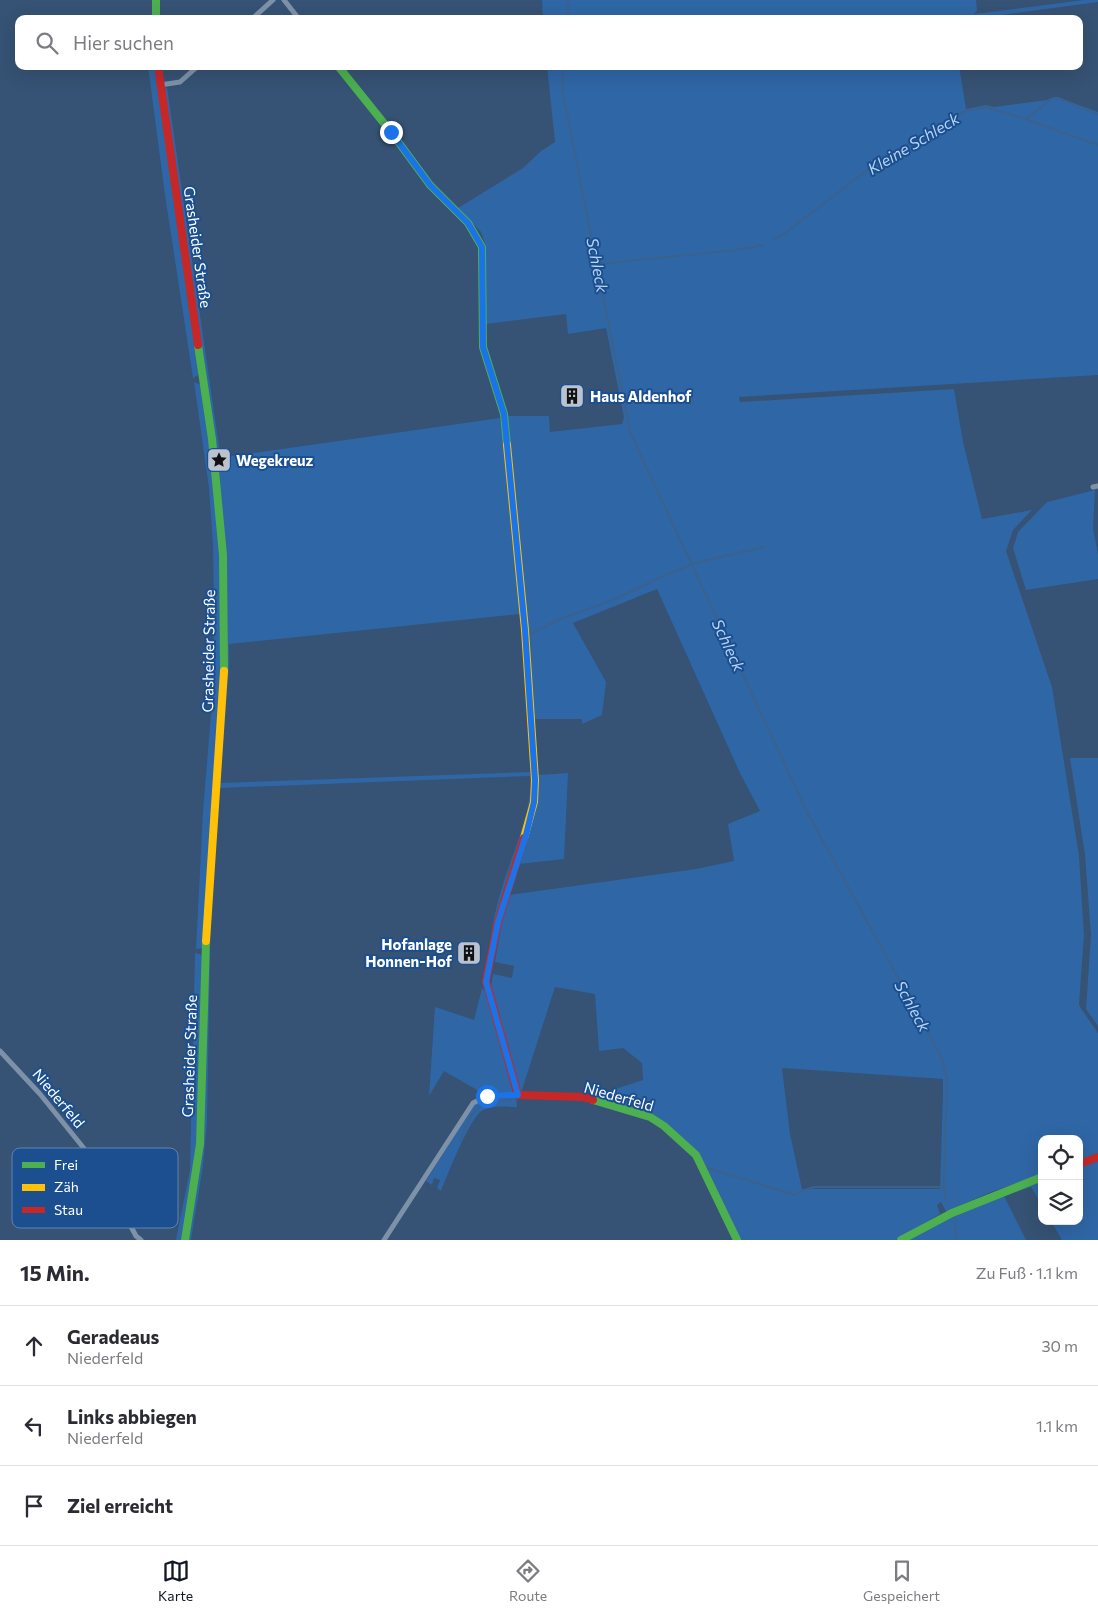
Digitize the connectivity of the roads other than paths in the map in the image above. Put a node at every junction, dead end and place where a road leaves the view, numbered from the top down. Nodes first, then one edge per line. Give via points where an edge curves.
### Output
1 (156, 0) edge
2 (273, 0) edge
3 (284, 0) edge
4 (156, 15) edge
5 (256, 15) edge
6 (297, 15) edge
7 (158, 70) edge
8 (194, 70) edge
9 (341, 70) edge
10 (160, 86) junction
11 (0, 1051) edge
12 (518, 1095) junction
13 (84, 1148) edge
14 (1098, 1157) edge
15 (1083, 1163) edge
16 (1038, 1178) edge
17 (132, 1228) edge
18 (141, 1240) edge
19 (185, 1240) edge
20 (384, 1240) edge
21 (736, 1240) edge
22 (901, 1240) edge

1 - 4 street
2 - 5 street
3 - 6 street
7 - 10 street, Grasheider Straße
8 - 10 street via 180,82
9 - 12 street via 430,185 468,223 482,247 483,347 504,414 525,630 535,780 534,802 526,835 498,922 486,982
10 - 19 street, Grasheider Straße via 212,439 223,555 224,668 207,910 200,1144
11 - 13 street, Niederfeld
12 - 20 street, Niederfeld via 487,1096 473,1103
12 - 21 street, Niederfeld via 583,1097 650,1117 664,1126 696,1155
14 - 15 street
16 - 22 street via 964,1206
17 - 18 street, Niederfeld

